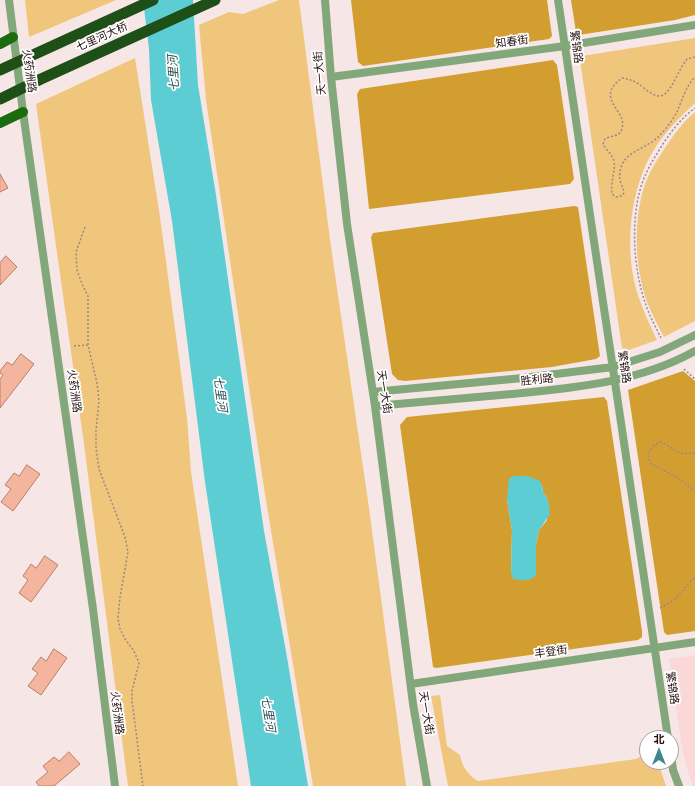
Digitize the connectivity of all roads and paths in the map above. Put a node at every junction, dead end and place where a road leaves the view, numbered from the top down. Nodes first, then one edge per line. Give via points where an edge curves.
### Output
1 (9, 0) edge
2 (153, 0) edge
3 (215, 0) edge
4 (325, 0) edge
5 (558, 0) edge
6 (695, 25) edge
7 (13, 37) junction
8 (0, 44) edge
9 (565, 46) junction
10 (695, 57) edge
11 (0, 70) edge
12 (695, 77) edge
13 (331, 78) junction
14 (0, 99) edge
15 (695, 108) edge
16 (23, 112) junction
17 (0, 123) edge
18 (85, 227) dead end
19 (695, 335) edge
20 (661, 338) dead end
21 (88, 345) junction
22 (74, 346) dead end
23 (695, 351) edge
24 (613, 367) junction
25 (684, 369) dead end
26 (695, 379) edge
27 (615, 381) junction
28 (373, 392) junction
29 (375, 406) junction
30 (695, 453) edge
31 (695, 491) edge
32 (695, 577) edge
33 (660, 608) dead end
34 (695, 642) edge
35 (655, 648) junction
36 (410, 684) junction
37 (667, 730) edge
38 (673, 770) edge
39 (115, 786) edge
40 (143, 786) edge
41 (426, 786) edge
42 (679, 786) edge

1 - 7 street, 火药洲路
2 - 11 highway, 七里河大桥, bridge
3 - 14 highway, 七里河大桥, bridge
4 - 13 street, 天一大街
5 - 9 street, 繁锦路
6 - 9 street, 知春街
7 - 8 main road
7 - 16 street, 火药洲路
9 - 13 street, 知春街
9 - 24 street, 繁锦路
10 - 12 path via 687,59 666,93 660,96 653,95 630,79 622,78 615,84 611,100 620,114 622,131 605,139 603,144 614,160 611,187 612,194 616,197 621,197 624,190 620,179 624,162 633,153 660,136 676,113
13 - 28 street, 天一大街 via 347,224
15 - 20 path via 677,126 654,159 644,178 638,198 636,265 646,306
16 - 17 main road
16 - 39 street, 火药洲路 via 93,609
18 - 21 path via 76,252 77,270 88,296
19 - 24 street via 660,352
21 - 22 path
21 - 40 path via 100,401 96,431 99,469 125,537 128,552 118,618 120,629 139,663 132,702
23 - 27 street, 胜利路 via 649,371
24 - 27 street, 繁锦路
24 - 28 street
25 - 26 path
27 - 29 street, 胜利路 via 539,391
27 - 35 street, 繁锦路
28 - 29 street, 天一大街
29 - 36 street, 天一大街
30 - 31 path via 682,454 660,442 655,444 648,456 651,464 678,478
32 - 33 path via 674,600
34 - 35 street, 丰登街
35 - 36 street, 丰登街
35 - 37 street, 繁锦路
36 - 41 street, 天一大街
38 - 42 street

